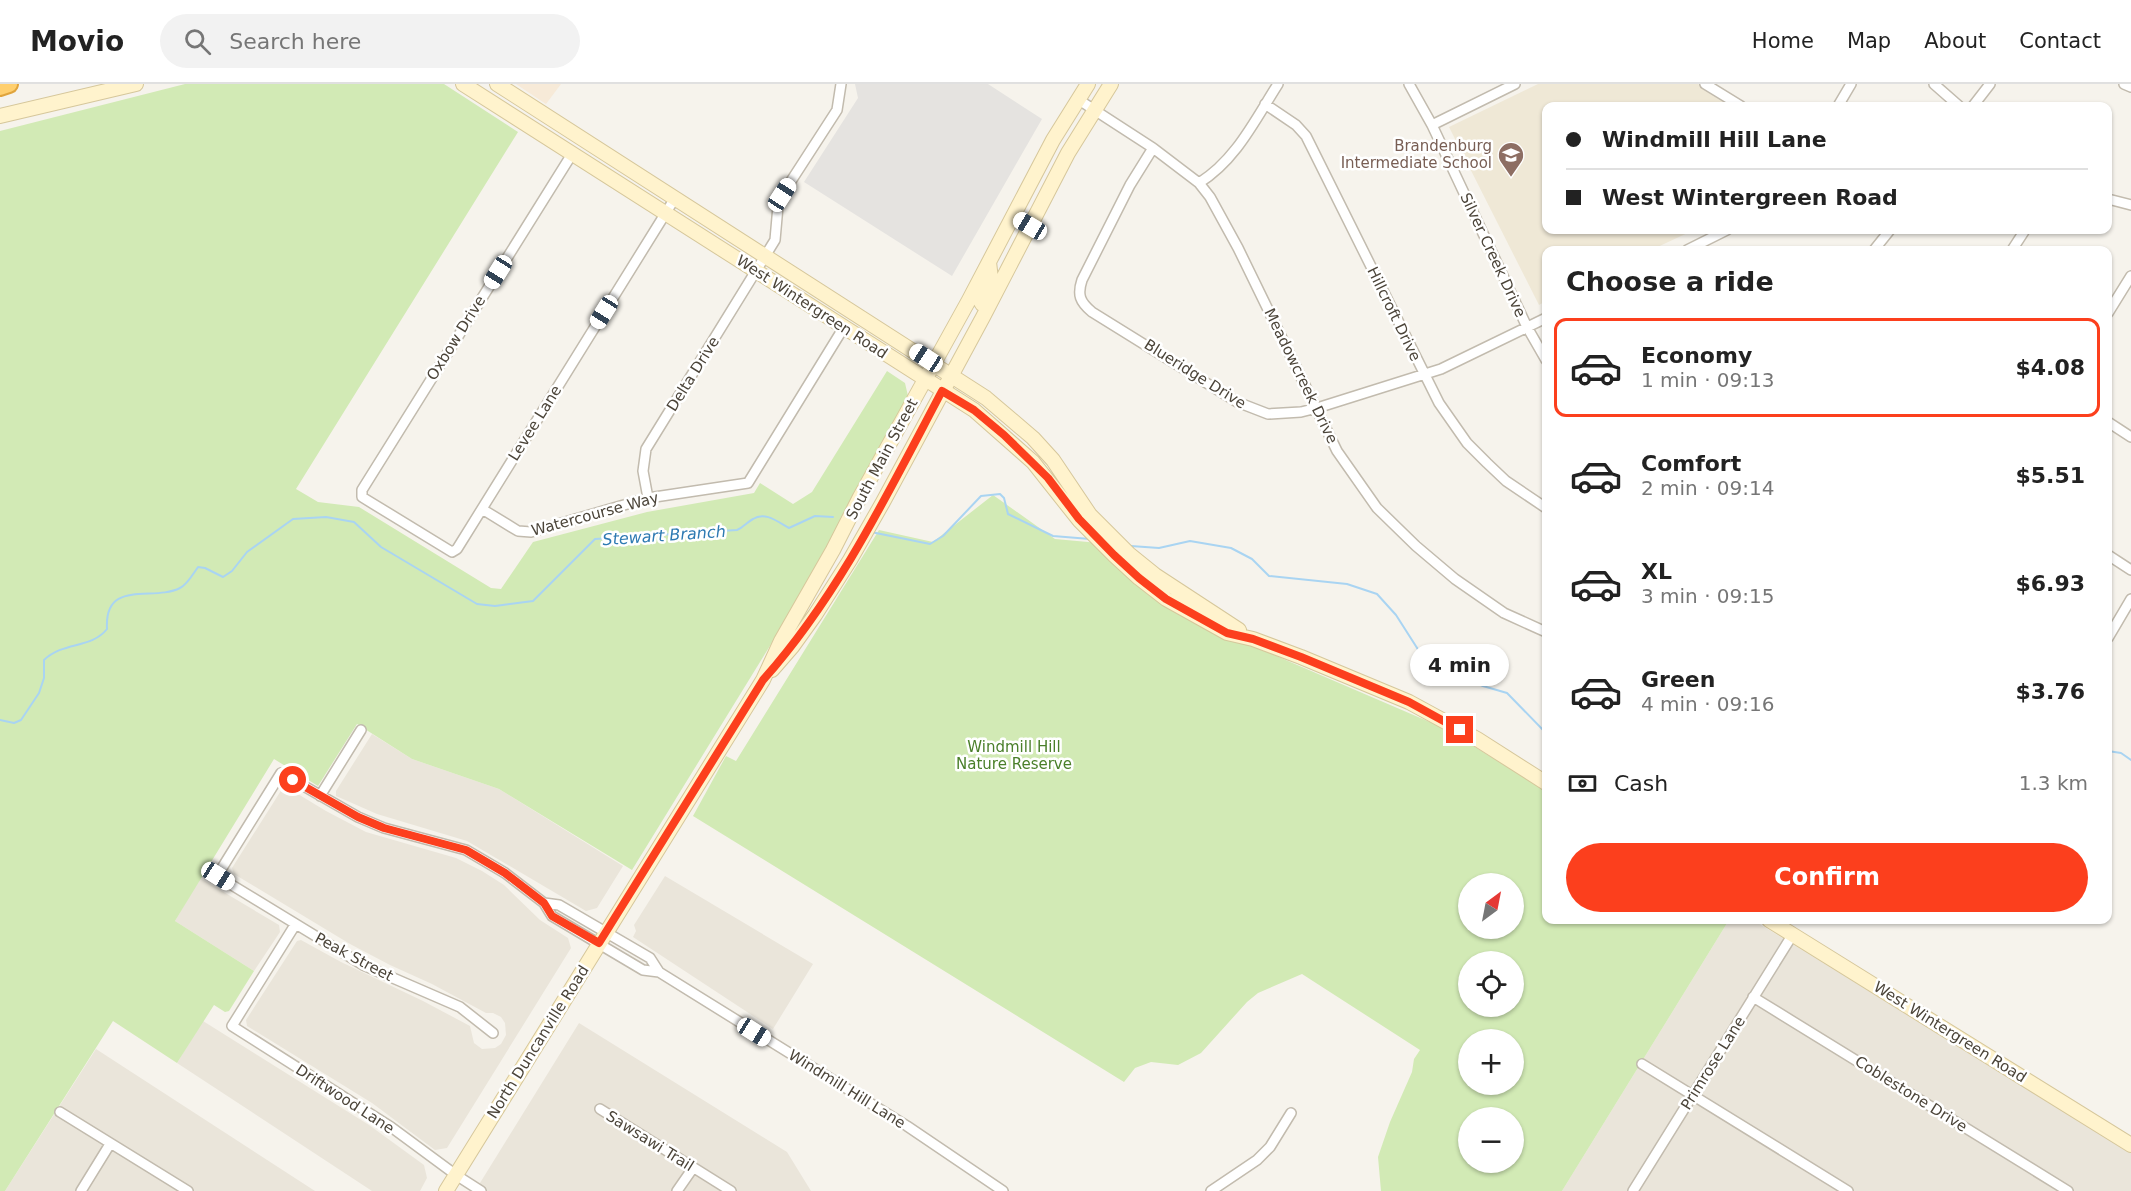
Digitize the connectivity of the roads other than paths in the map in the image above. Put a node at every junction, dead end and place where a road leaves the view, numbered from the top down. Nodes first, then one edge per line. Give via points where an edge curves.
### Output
1 (9, 84) edge
2 (136, 84) edge
3 (463, 84) edge
4 (496, 84) edge
5 (841, 84) edge
6 (1088, 84) edge
7 (1112, 84) edge
8 (1278, 84) edge
9 (1409, 84) edge
10 (1515, 84) edge
11 (1851, 84) edge
12 (1934, 84) edge
13 (1990, 84) edge
14 (2124, 84) edge
15 (1711, 86) edge
16 (0, 87) edge
17 (2131, 87) edge
18 (1079, 99) junction
19 (524, 102) junction
20 (1735, 102) edge
21 (1840, 102) edge
22 (1954, 102) edge
23 (1976, 102) edge
24 (1265, 104) junction
25 (1095, 110) junction
26 (0, 116) edge
27 (514, 117) junction
28 (1432, 125) junction
29 (1154, 148) junction
30 (572, 154) junction
31 (1200, 183) junction
32 (675, 198) junction
33 (2112, 200) edge
34 (2131, 205) edge
35 (666, 214) junction
36 (1013, 216) junction
37 (1030, 226) junction
38 (1719, 234) edge
39 (1887, 234) edge
40 (1695, 246) edge
41 (1877, 246) edge
42 (765, 256) junction
43 (989, 262) junction
44 (756, 272) junction
45 (2131, 276) edge
46 (988, 307) junction
47 (2112, 307) edge
48 (1542, 320) edge
49 (843, 327) junction
50 (1527, 327) junction
51 (1542, 353) edge
52 (934, 363) junction
53 (951, 375) junction
54 (1424, 375) junction
55 (925, 379) junction
56 (942, 391) junction
57 (1317, 408) junction
58 (2112, 425) edge
59 (2131, 437) edge
60 (361, 493) joint
61 (648, 498) junction
62 (1542, 505) edge
63 (482, 509) junction
64 (1084, 516) junction
65 (833, 550) junction
66 (2112, 558) edge
67 (850, 560) junction
68 (2131, 570) edge
69 (2131, 599) edge
70 (1542, 630) edge
71 (2112, 631) edge
72 (1253, 639) junction
73 (763, 680) junction
74 (361, 730) dead end
75 (1542, 781) edge
76 (320, 796) junction
77 (218, 876) joint
78 (544, 903) junction
79 (1776, 924) edge
80 (296, 925) junction
81 (1793, 934) junction
82 (603, 938) junction
83 (659, 972) junction
84 (1753, 997) junction
85 (492, 1033) dead end
86 (1642, 1064) dead end
87 (1693, 1094) junction
88 (600, 1109) dead end
89 (60, 1112) dead end
90 (1291, 1113) dead end
91 (110, 1144) junction
92 (2131, 1145) edge
93 (693, 1168) junction
94 (456, 1175) junction
95 (1213, 1190) edge
96 (81, 1191) edge
97 (188, 1191) edge
98 (446, 1191) edge
99 (481, 1191) edge
100 (677, 1191) edge
101 (731, 1191) edge
102 (1003, 1191) edge
103 (1633, 1191) edge
104 (1848, 1191) edge
105 (2068, 1191) edge

1 - 16 highway
2 - 26 main road
3 - 27 main road, West Wintergreen Road
4 - 19 main road, West Wintergreen Road
5 - 42 street, Delta Drive via 837,110 782,195 775,240
6 - 18 main road, South Main Street
7 - 25 main road, South Main Street
8 - 24 street
9 - 28 street, Silver Creek Drive
10 - 28 street
11 - 21 street
12 - 22 street
13 - 23 street
14 - 17 street
15 - 20 street
18 - 25 street, Meadowcreek Drive
18 - 36 main road, South Main Street
19 - 27 main road
19 - 32 main road, West Wintergreen Road
24 - 31 street via 1228,160
24 - 54 street, Hillcroft Drive via 1306,136
25 - 29 street, Meadowcreek Drive
25 - 37 main road, South Main Street
27 - 30 main road, West Wintergreen Road
28 - 50 street, Silver Creek Drive
29 - 31 street, Meadowcreek Drive
29 - 57 street, Blueridge Drive via 1130,185 1082,280 1079,297 1083,305 1254,410 1284,414
30 - 35 main road, West Wintergreen Road
30 - 60 street, Oxbow Drive
31 - 57 street, Meadowcreek Drive via 1221,214
32 - 35 street, Levee Lane
32 - 42 main road, West Wintergreen Road
33 - 34 street
35 - 44 main road, West Wintergreen Road
35 - 63 street, Levee Lane
36 - 37 main road
36 - 43 main road, South Main Street
37 - 46 main road, South Main Street
38 - 40 street
39 - 41 street
42 - 44 street, Delta Drive
42 - 52 main road, West Wintergreen Road
43 - 46 main road via 991,279 980,300
43 - 52 main road, South Main Street
44 - 49 main road, West Wintergreen Road
44 - 61 street, Delta Drive via 646,449 643,471
45 - 47 street
46 - 53 main road, South Main Street
48 - 50 street, Blueridge Drive
49 - 55 main road, West Wintergreen Road
49 - 61 street, Watercourse Way via 748,483
50 - 51 street, Silver Creek Drive
50 - 54 street, Blueridge Drive via 1459,362
52 - 53 main road, West Wintergreen Road
52 - 55 main road, South Main Street
53 - 56 main road, South Main Street
53 - 64 main road, West Wintergreen Road via 986,398 1033,438 1053,460
54 - 57 street, Blueridge Drive
54 - 62 street, Hillcroft Drive via 1438,403 1467,443 1506,481
55 - 56 main road, West Wintergreen Road
55 - 65 main road, South Main Street
56 - 64 main road, West Wintergreen Road via 974,410 1004,435
56 - 67 main road, South Main Street
57 - 70 street, Meadowcreek Drive via 1348,468 1390,522 1486,602
58 - 59 street
60 - 63 street, Levee Lane via 452,552
61 - 63 street, Watercourse Way via 531,532 518,531
64 - 72 main road, West Wintergreen Road via 1155,575
64 - 72 main road, West Wintergreen Road via 1120,562 1166,599 1227,633
65 - 67 main road
65 - 73 main road, North Duncanville Road
66 - 68 street
67 - 73 main road, North Duncanville Road via 792,647
69 - 71 street
72 - 75 main road, West Wintergreen Road via 1409,702
73 - 82 main road, North Duncanville Road
74 - 76 street
76 - 77 street, Windmill Hill Lane via 280,773
76 - 78 street, Windmill Hill Lane via 384,828 466,850
77 - 80 street, Peak Street
78 - 82 street, Windmill Hill Lane via 558,905
78 - 82 street, Windmill Hill Lane via 552,916
79 - 81 main road, West Wintergreen Road
80 - 85 street, Peak Street via 363,965 460,1007
80 - 94 street, Driftwood Lane via 232,1026 390,1127
81 - 84 street, Primrose Lane
81 - 92 main road, West Wintergreen Road
82 - 83 street, Windmill Hill Lane via 643,970
82 - 83 street, Windmill Hill Lane via 650,958
82 - 94 main road, North Duncanville Road
83 - 102 street, Windmill Hill Lane via 907,1126
84 - 87 street, Primrose Lane
84 - 105 street, Coblestone Drive
86 - 87 street
87 - 103 street, Primrose Lane
87 - 104 street
88 - 93 street, Sawsawi Trail
89 - 91 street
90 - 95 street via 1257,1160
91 - 96 street
91 - 97 street
93 - 100 street
93 - 101 street, Sawsawi Trail
94 - 98 main road, North Duncanville Road
94 - 99 street, Driftwood Lane

